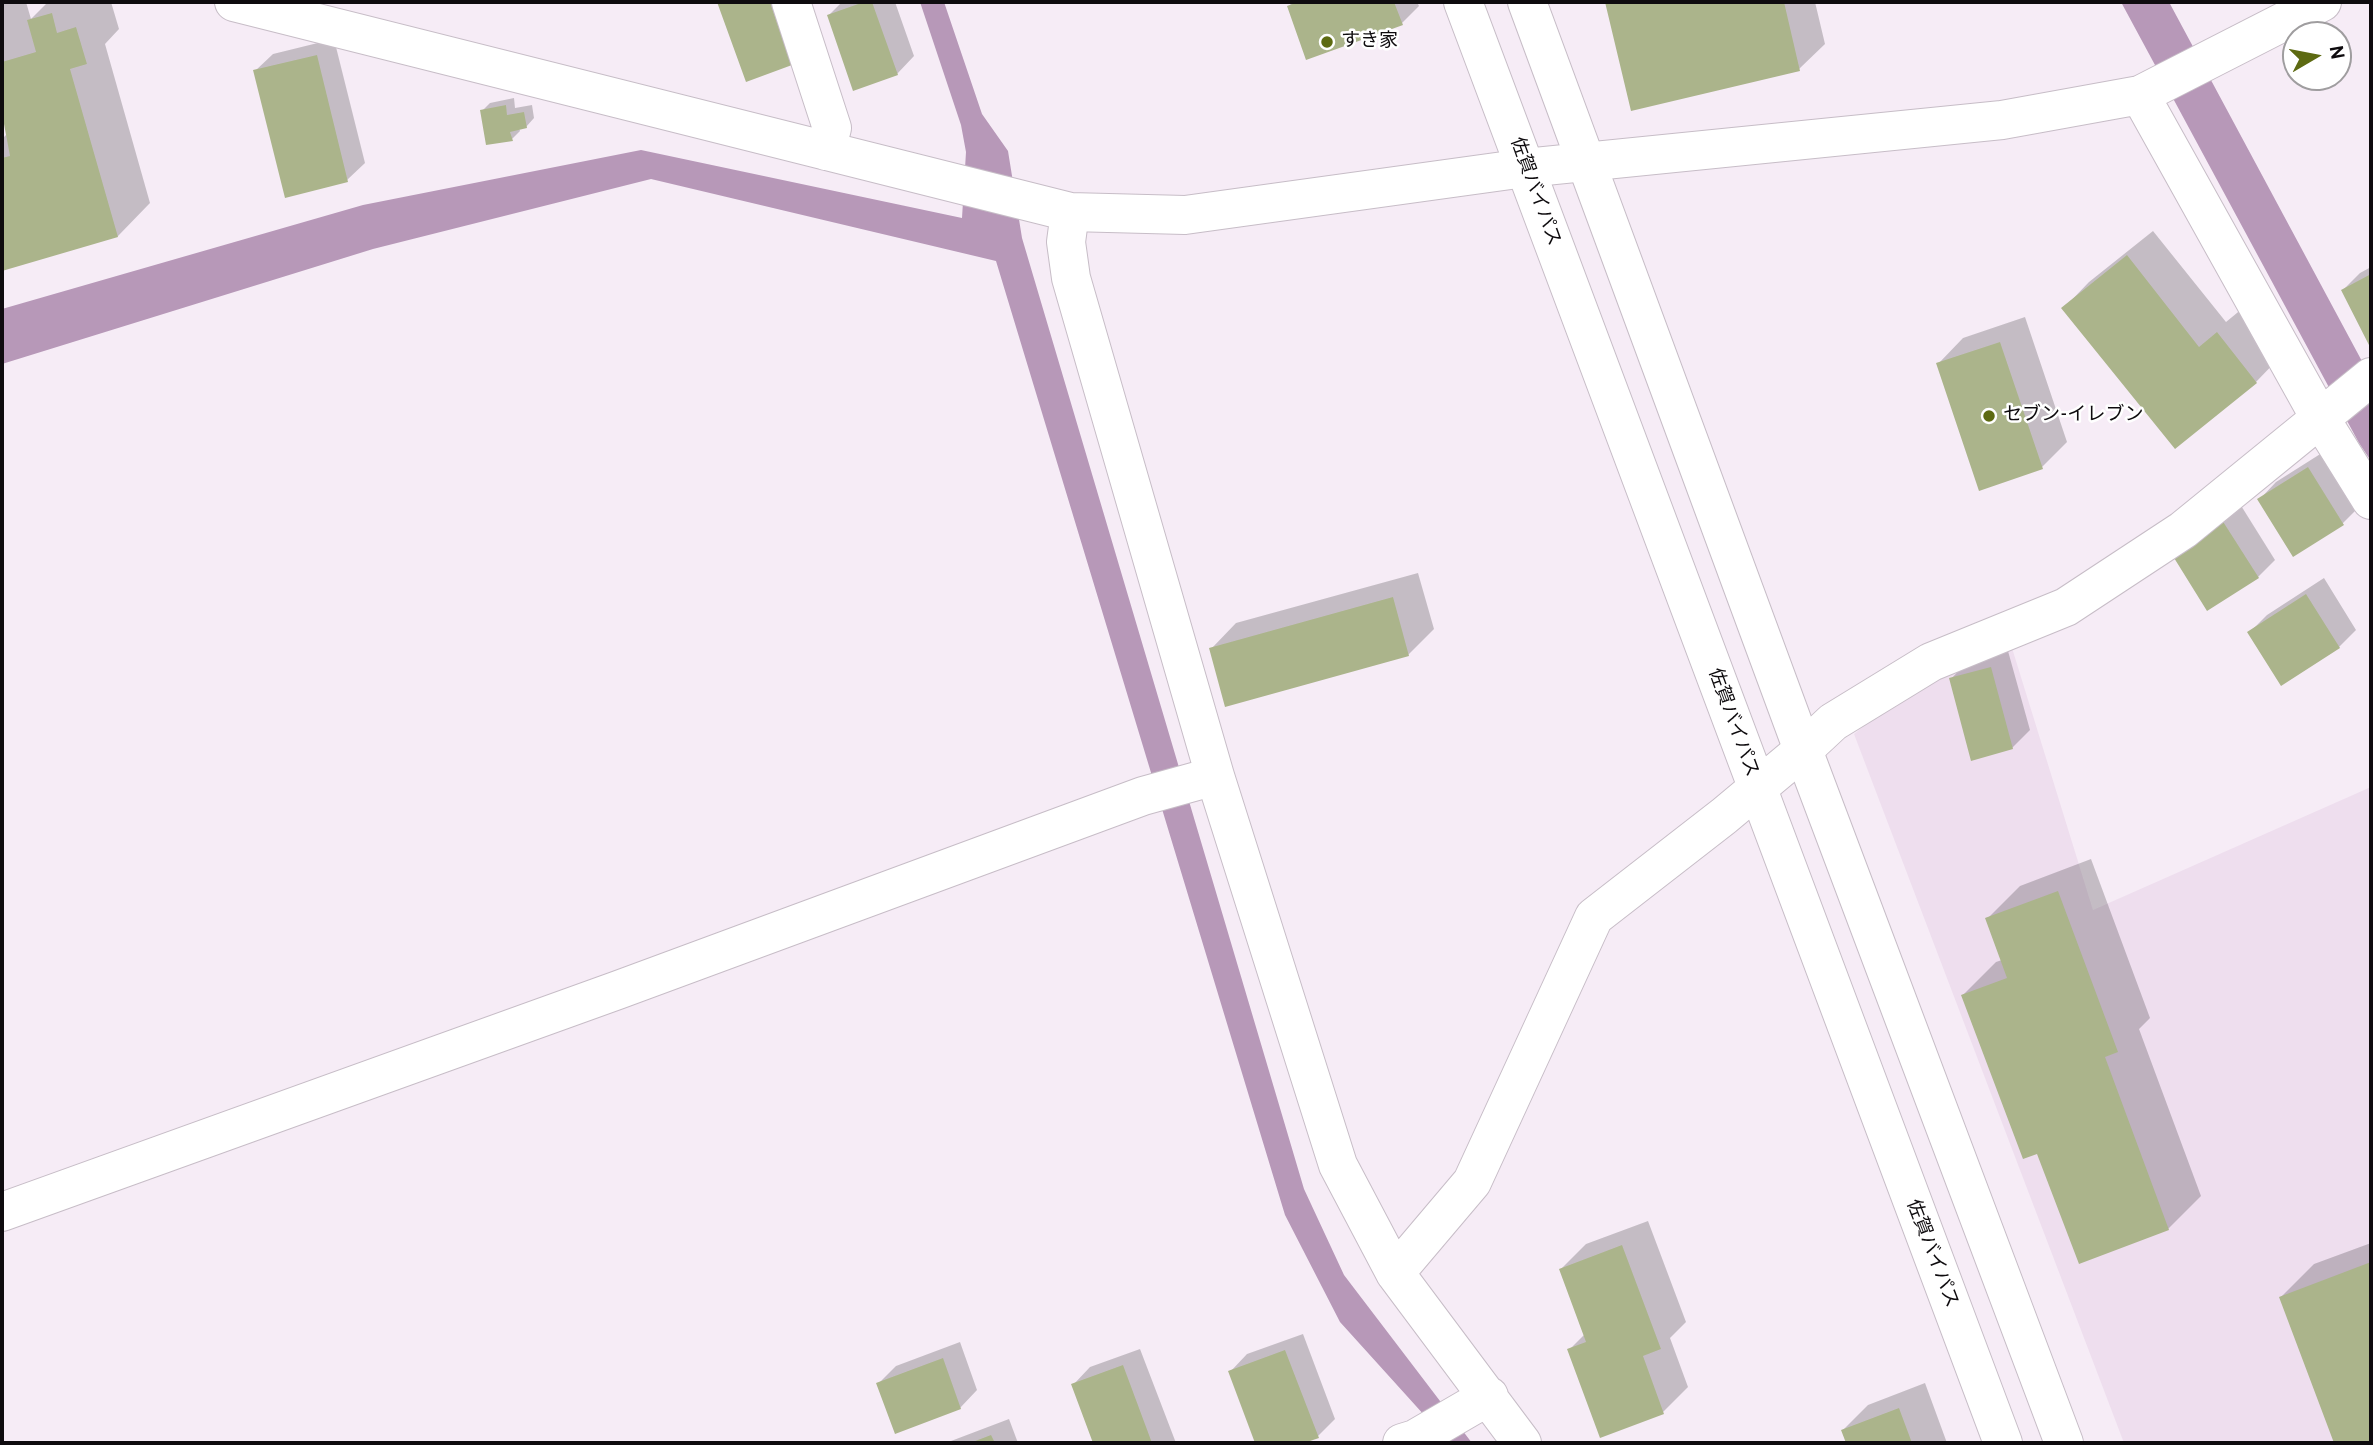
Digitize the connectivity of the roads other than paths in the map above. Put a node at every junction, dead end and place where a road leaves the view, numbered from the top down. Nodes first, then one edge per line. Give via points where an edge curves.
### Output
1 (234, 2) edge
2 (790, 2) edge
3 (1463, 2) edge
4 (1527, 2) edge
5 (2322, 2) edge
6 (2140, 95) junction
7 (826, 151) junction
8 (1584, 161) junction
9 (1525, 168) junction
10 (1070, 212) junction
11 (2371, 377) edge
12 (2320, 418) junction
13 (2371, 500) edge
14 (1802, 750) junction
15 (1203, 780) junction
16 (1757, 789) junction
17 (2, 1212) edge
18 (1395, 1273) junction
19 (1476, 1404) junction
20 (1408, 1441) edge
21 (1522, 1443) edge
22 (2003, 1443) edge
23 (2064, 1443) edge

1 - 7 main road
2 - 7 main road via 832,128
3 - 9 main road, 佐賀バイパス
4 - 8 main road
5 - 6 main road
6 - 8 main road via 2003,120
6 - 12 main road
7 - 10 main road
8 - 9 main road
8 - 14 main road
9 - 10 main road via 1185,215
9 - 16 main road, 佐賀バイパス
10 - 15 main road via 1066,242 1071,278
11 - 12 main road
12 - 13 main road
12 - 14 main road via 2183,530 2066,607 1931,662 1833,722
14 - 16 main road
14 - 23 main road
15 - 17 main road via 1143,796
15 - 18 main road via 1338,1165
16 - 18 main road via 1594,917 1472,1182
16 - 22 main road, 佐賀バイパス
18 - 19 main road
19 - 20 main road
19 - 21 main road

